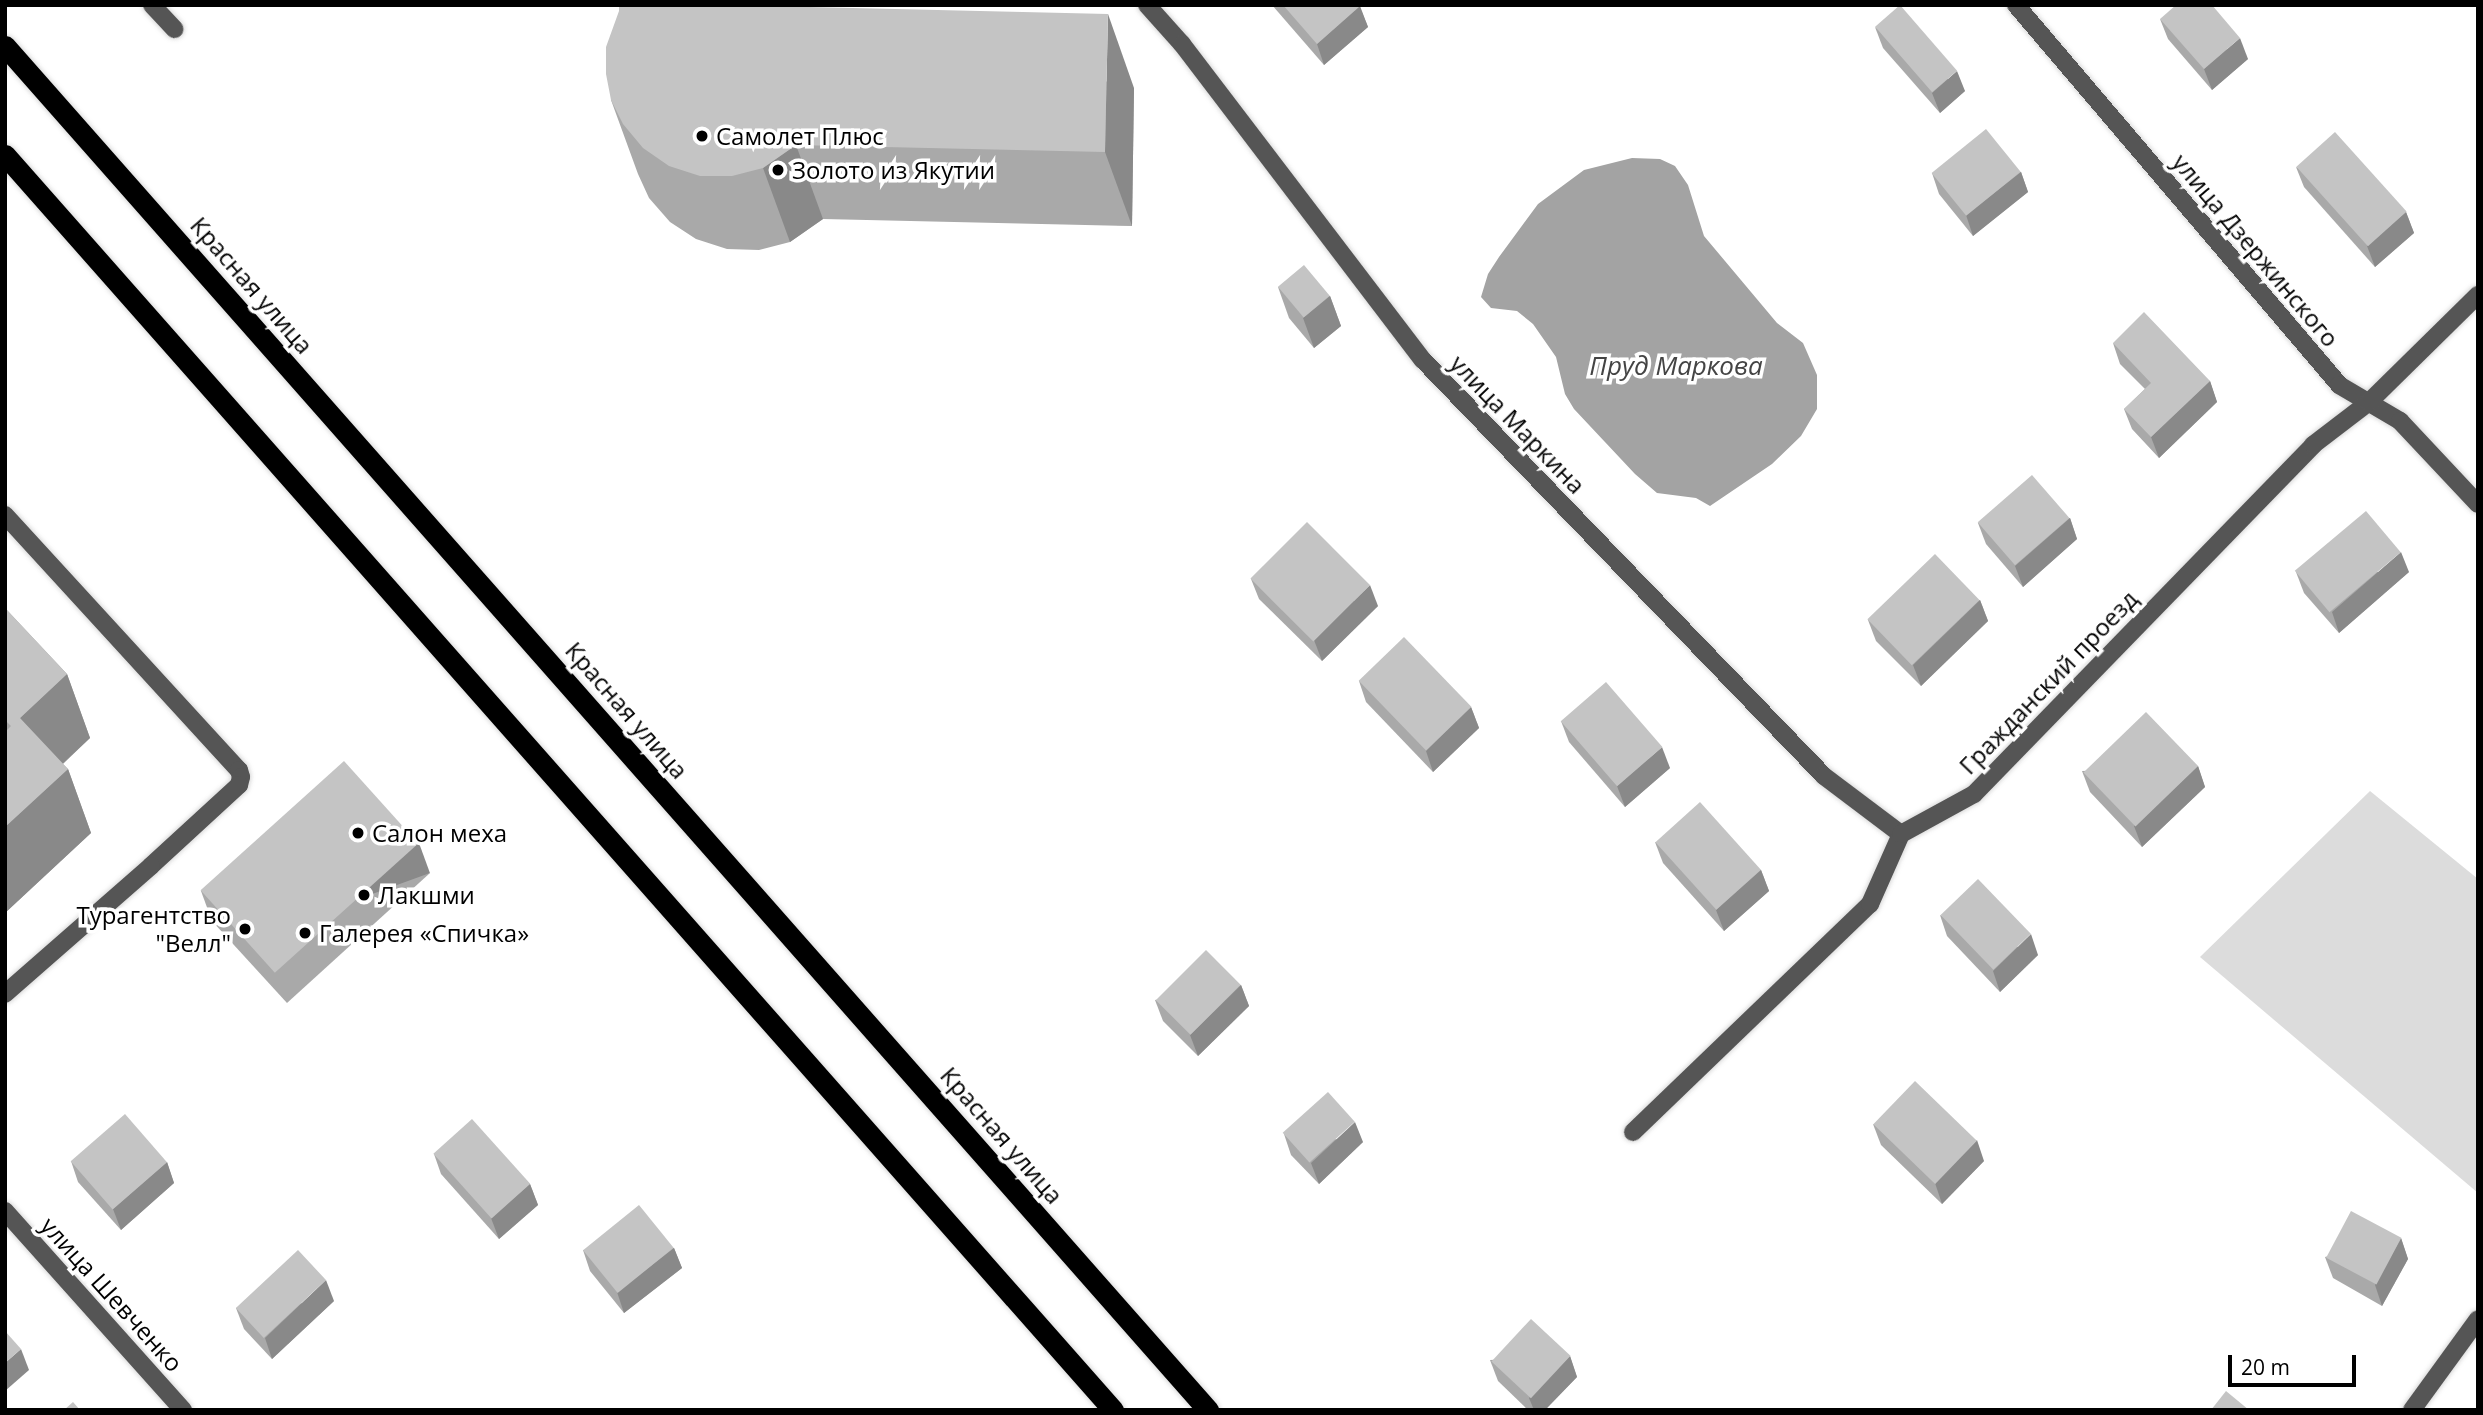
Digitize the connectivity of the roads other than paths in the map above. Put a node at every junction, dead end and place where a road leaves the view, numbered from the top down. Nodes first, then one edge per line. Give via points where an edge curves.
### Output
1 (152, 5) edge
2 (1147, 5) edge
3 (2016, 5) edge
4 (174, 29) dead end
5 (5, 46) edge
6 (5, 155) edge
7 (2478, 295) edge
8 (2369, 402) junction
9 (2478, 504) edge
10 (5, 515) edge
11 (1901, 834) junction
12 (5, 994) edge
13 (1633, 1132) dead end
14 (5, 1211) edge
15 (2478, 1319) edge
16 (183, 1410) edge
17 (1113, 1410) edge
18 (1208, 1410) edge
19 (2412, 1410) edge

1 - 4 street
2 - 11 street, улица Маркина via 1182,44 1423,360 1824,776
3 - 8 street, улица Дзержинского via 2339,385
5 - 18 highway, Красная улица
6 - 17 highway
7 - 8 street, Гражданский проезд
8 - 9 street, улица Дзержинского via 2400,421
8 - 11 street, Гражданский проезд via 2313,445 1974,794
10 - 12 street via 239,769 241,777 239,785
11 - 13 street via 1870,904
14 - 16 street, улица Шевченко
15 - 19 street

